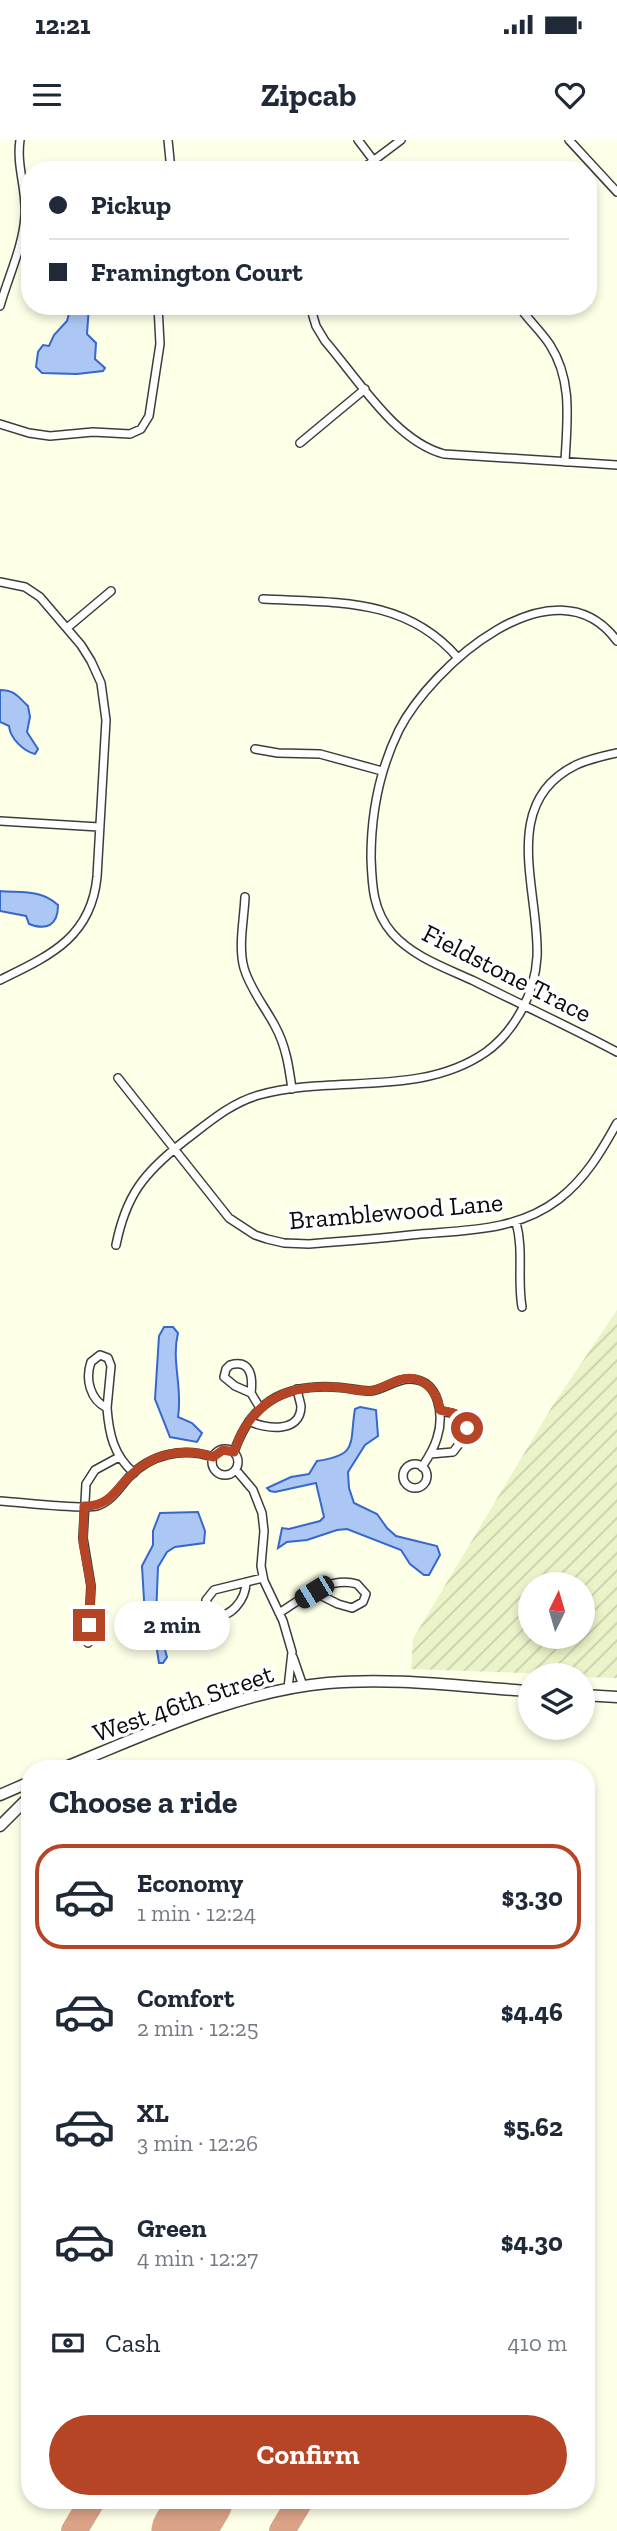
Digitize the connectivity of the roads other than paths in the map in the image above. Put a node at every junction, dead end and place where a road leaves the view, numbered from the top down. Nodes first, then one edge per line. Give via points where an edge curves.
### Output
1 (20, 140) edge
2 (169, 140) edge
3 (358, 140) edge
4 (401, 140) edge
5 (569, 140) edge
6 (170, 161) edge
7 (374, 161) joint
8 (588, 161) edge
9 (597, 170) edge
10 (21, 172) edge
11 (617, 192) edge
12 (21, 230) edge
13 (3, 286) edge
14 (1, 301) edge
15 (158, 315) edge
16 (313, 315) edge
17 (525, 315) edge
18 (365, 389) junction
19 (0, 424) edge
20 (300, 443) dead end
21 (565, 462) junction
22 (617, 465) edge
23 (0, 582) edge
24 (111, 591) dead end
25 (263, 599) dead end
26 (67, 628) junction
27 (617, 641) edge
28 (458, 658) junction
29 (255, 749) dead end
30 (617, 753) edge
31 (382, 771) junction
32 (0, 821) edge
33 (99, 827) junction
34 (245, 897) dead end
35 (0, 980) edge
36 (524, 1006) junction
37 (617, 1052) edge
38 (118, 1078) dead end
39 (292, 1089) junction
40 (617, 1123) edge
41 (174, 1149) junction
42 (516, 1222) junction
43 (116, 1245) dead end
44 (522, 1307) dead end
45 (297, 1389) junction
46 (251, 1393) junction
47 (107, 1408) junction
48 (260, 1408) junction
49 (440, 1410) junction
50 (249, 1421) junction
51 (234, 1452) junction
52 (430, 1454) junction
53 (119, 1457) junction
54 (213, 1457) junction
55 (422, 1467) dead end
56 (236, 1470) junction
57 (134, 1473) junction
58 (0, 1501) edge
59 (84, 1506) junction
60 (263, 1578) junction
61 (246, 1583) junction
62 (314, 1592) junction
63 (279, 1613) junction
64 (88, 1643) dead end
65 (293, 1657) junction
66 (303, 1686) junction
67 (288, 1688) junction
68 (518, 1690) edge
69 (595, 1696) edge
70 (617, 1697) edge
71 (84, 1760) edge
72 (21, 1786) edge
73 (0, 1795) edge
74 (21, 1805) edge
75 (0, 1826) edge

1 - 10 street
2 - 6 street
3 - 7 street
4 - 7 street
5 - 8 street
9 - 11 street
12 - 13 street
13 - 14 street
15 - 19 street via 160,344 149,416 141,429 130,434 50,436
16 - 18 street via 325,341
17 - 21 street via 550,346 563,375 568,406
18 - 20 street
18 - 21 street via 402,431 436,452
21 - 22 street
23 - 26 street via 33,592
24 - 26 street
25 - 28 street via 387,610 419,624
26 - 33 street via 91,661 104,697
27 - 28 street, Fieldstone Trace via 580,612 545,610 491,635
28 - 31 street, Fieldstone Trace via 432,682 409,714
29 - 31 street via 320,754
30 - 36 street via 586,761 559,776 533,811 527,842 537,959
31 - 36 street, Fieldstone Trace via 373,819 372,882 374,900 385,923 409,948
32 - 33 street
33 - 35 street via 96,889 83,922 52,953
34 - 39 street via 244,966 282,1040
36 - 37 street, Fieldstone Trace
36 - 39 street via 513,1025 488,1050 445,1073
38 - 41 street, Bramblewood Lane
39 - 41 street via 235,1105
40 - 42 street, Bramblewood Lane via 575,1185 548,1207
41 - 42 street, Bramblewood Lane via 229,1218 275,1242 309,1244
41 - 43 street via 137,1187 121,1219
42 - 44 street
45 - 48 street
45 - 49 street via 369,1391 414,1379 430,1386
45 - 50 street via 300,1412 291,1424 273,1427
46 - 46 street via 228,1382 225,1377 230,1364 249,1368
46 - 48 street
47 - 47 street via 111,1365 100,1355 90,1364 89,1385 98,1403
47 - 53 street
48 - 50 street
49 - 52 street via 439,1433
49 - 52 street via 459,1415 466,1434 455,1450
50 - 51 street
51 - 54 street via 223,1450
51 - 56 street
52 - 55 street
53 - 57 street
53 - 59 street via 89,1478
54 - 56 street via 219,1474
54 - 57 street via 179,1452 157,1458
56 - 60 street via 253,1490 262,1513
57 - 59 street via 105,1502
58 - 59 street
59 - 64 street via 83,1543 91,1586
60 - 61 street
60 - 63 street
61 - 61 street via 244,1597 235,1608 212,1614 206,1602 210,1592
62 - 62 street via 341,1581 357,1584 366,1594 363,1602 352,1608
62 - 63 street
63 - 65 street
65 - 66 street
65 - 67 street
66 - 67 street, West 46th Street
66 - 68 street, West 46th Street via 392,1681
67 - 71 street, West 46th Street via 184,1720
69 - 70 street
72 - 73 street
74 - 75 street

